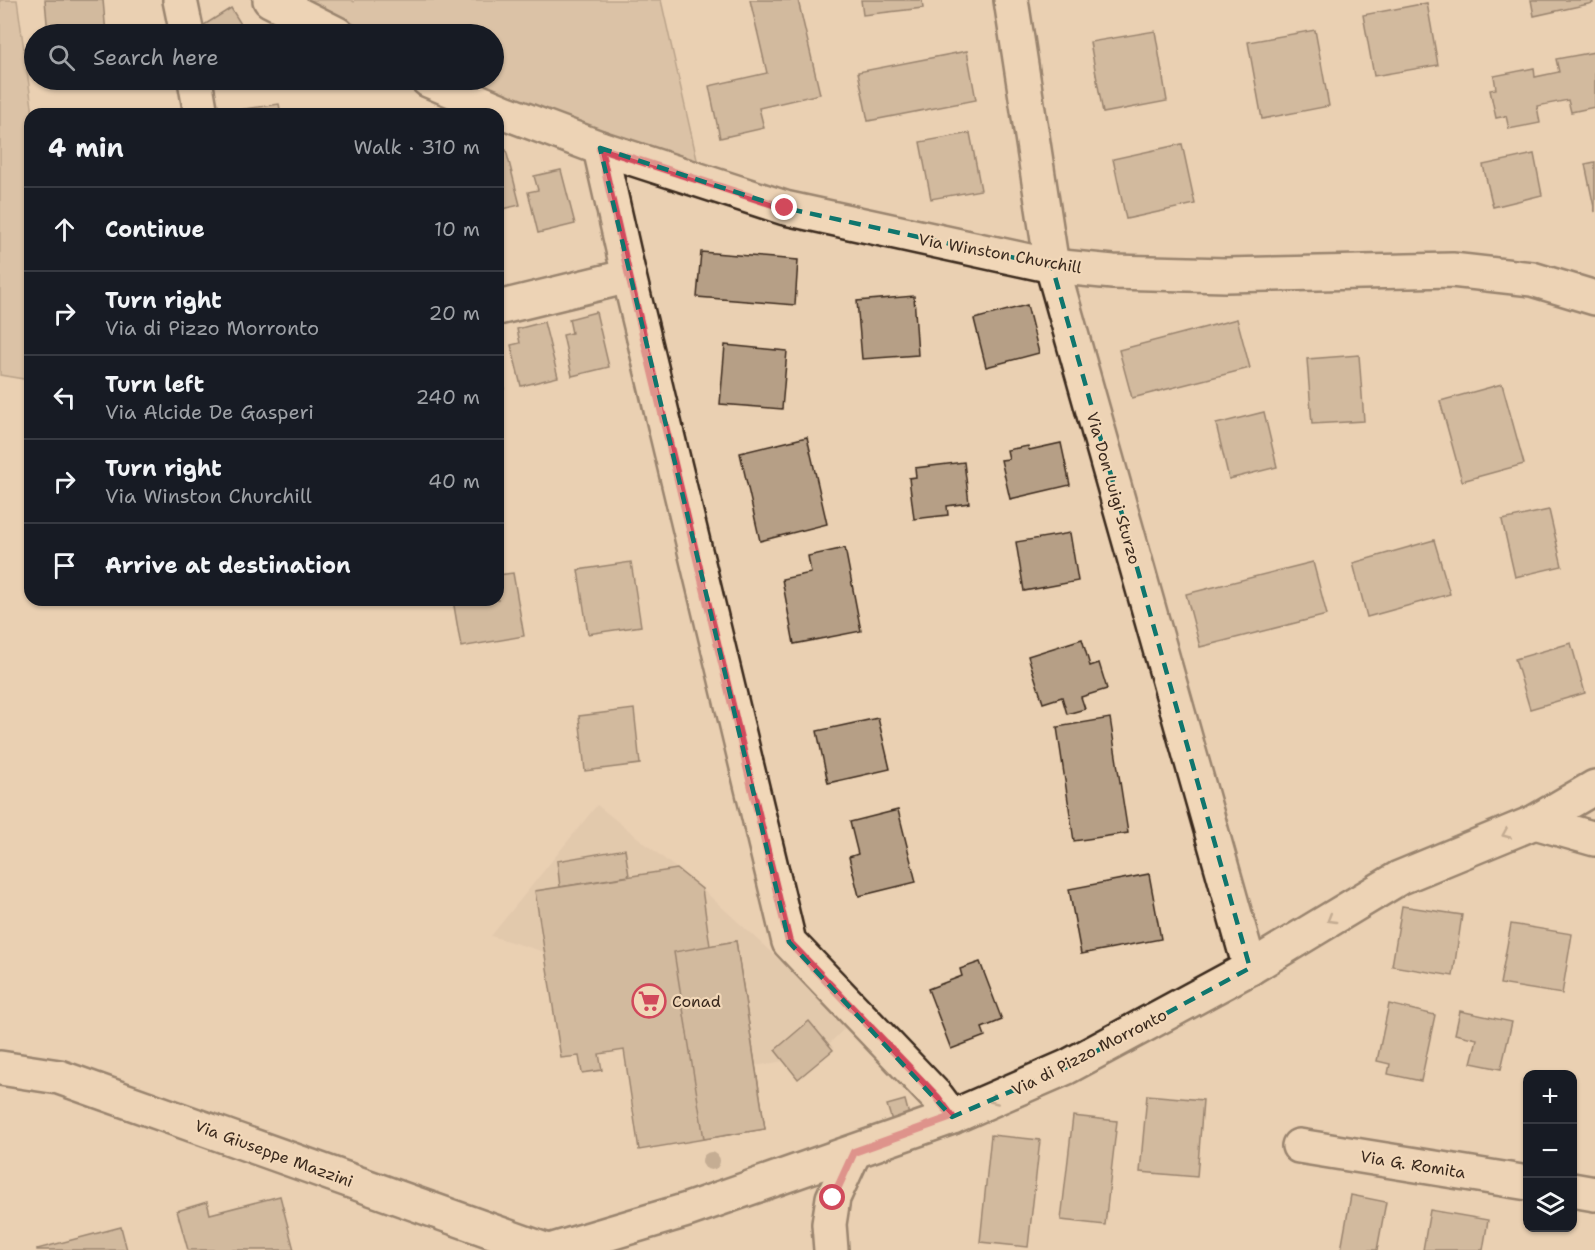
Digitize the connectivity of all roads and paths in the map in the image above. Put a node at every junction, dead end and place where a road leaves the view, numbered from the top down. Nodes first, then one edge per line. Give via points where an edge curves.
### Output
1 (180, 0) edge
2 (270, 0) edge
3 (1011, 0) edge
4 (185, 24) edge
5 (317, 24) edge
6 (197, 90) edge
7 (452, 90) edge
8 (200, 108) edge
9 (494, 108) edge
10 (504, 112) edge
11 (600, 148) junction
12 (1052, 266) junction
13 (629, 276) junction
14 (1595, 298) edge
15 (504, 307) edge
16 (1595, 788) edge
17 (1535, 822) junction
18 (1595, 839) edge
19 (1250, 968) junction
20 (0, 1068) edge
21 (952, 1117) junction
22 (1299, 1146) dead end
23 (854, 1152) junction
24 (1523, 1182) edge
25 (1577, 1192) edge
26 (1595, 1194) edge
27 (545, 1250) edge
28 (553, 1250) edge
29 (831, 1250) edge

1 - 4 street
2 - 5 street
3 - 12 street, Via Don Luigi Sturzo
6 - 8 street
7 - 9 street, Via Winston Churchill
10 - 11 street, Via Winston Churchill
11 - 12 street, Via Winston Churchill via 785,208
11 - 13 street
12 - 14 street, Via Winston Churchill via 1226,275 1452,270 1532,279
12 - 19 street, Via Don Luigi Sturzo
13 - 15 street
13 - 21 street via 789,942
16 - 17 street, Via di Pizzo Morronto
17 - 18 street
17 -> 19 street, Via di Pizzo Morronto via 1399,878
19 -> 21 street, Via di Pizzo Morronto via 1067,1067
20 - 27 street, Via Giuseppe Mazzini via 59,1077
21 - 23 street, Via di Pizzo Morronto
22 - 24 street, Via G. Romita
23 - 28 street, Via di Pizzo Morronto via 687,1210
23 - 29 street via 833,1198
25 - 26 street

